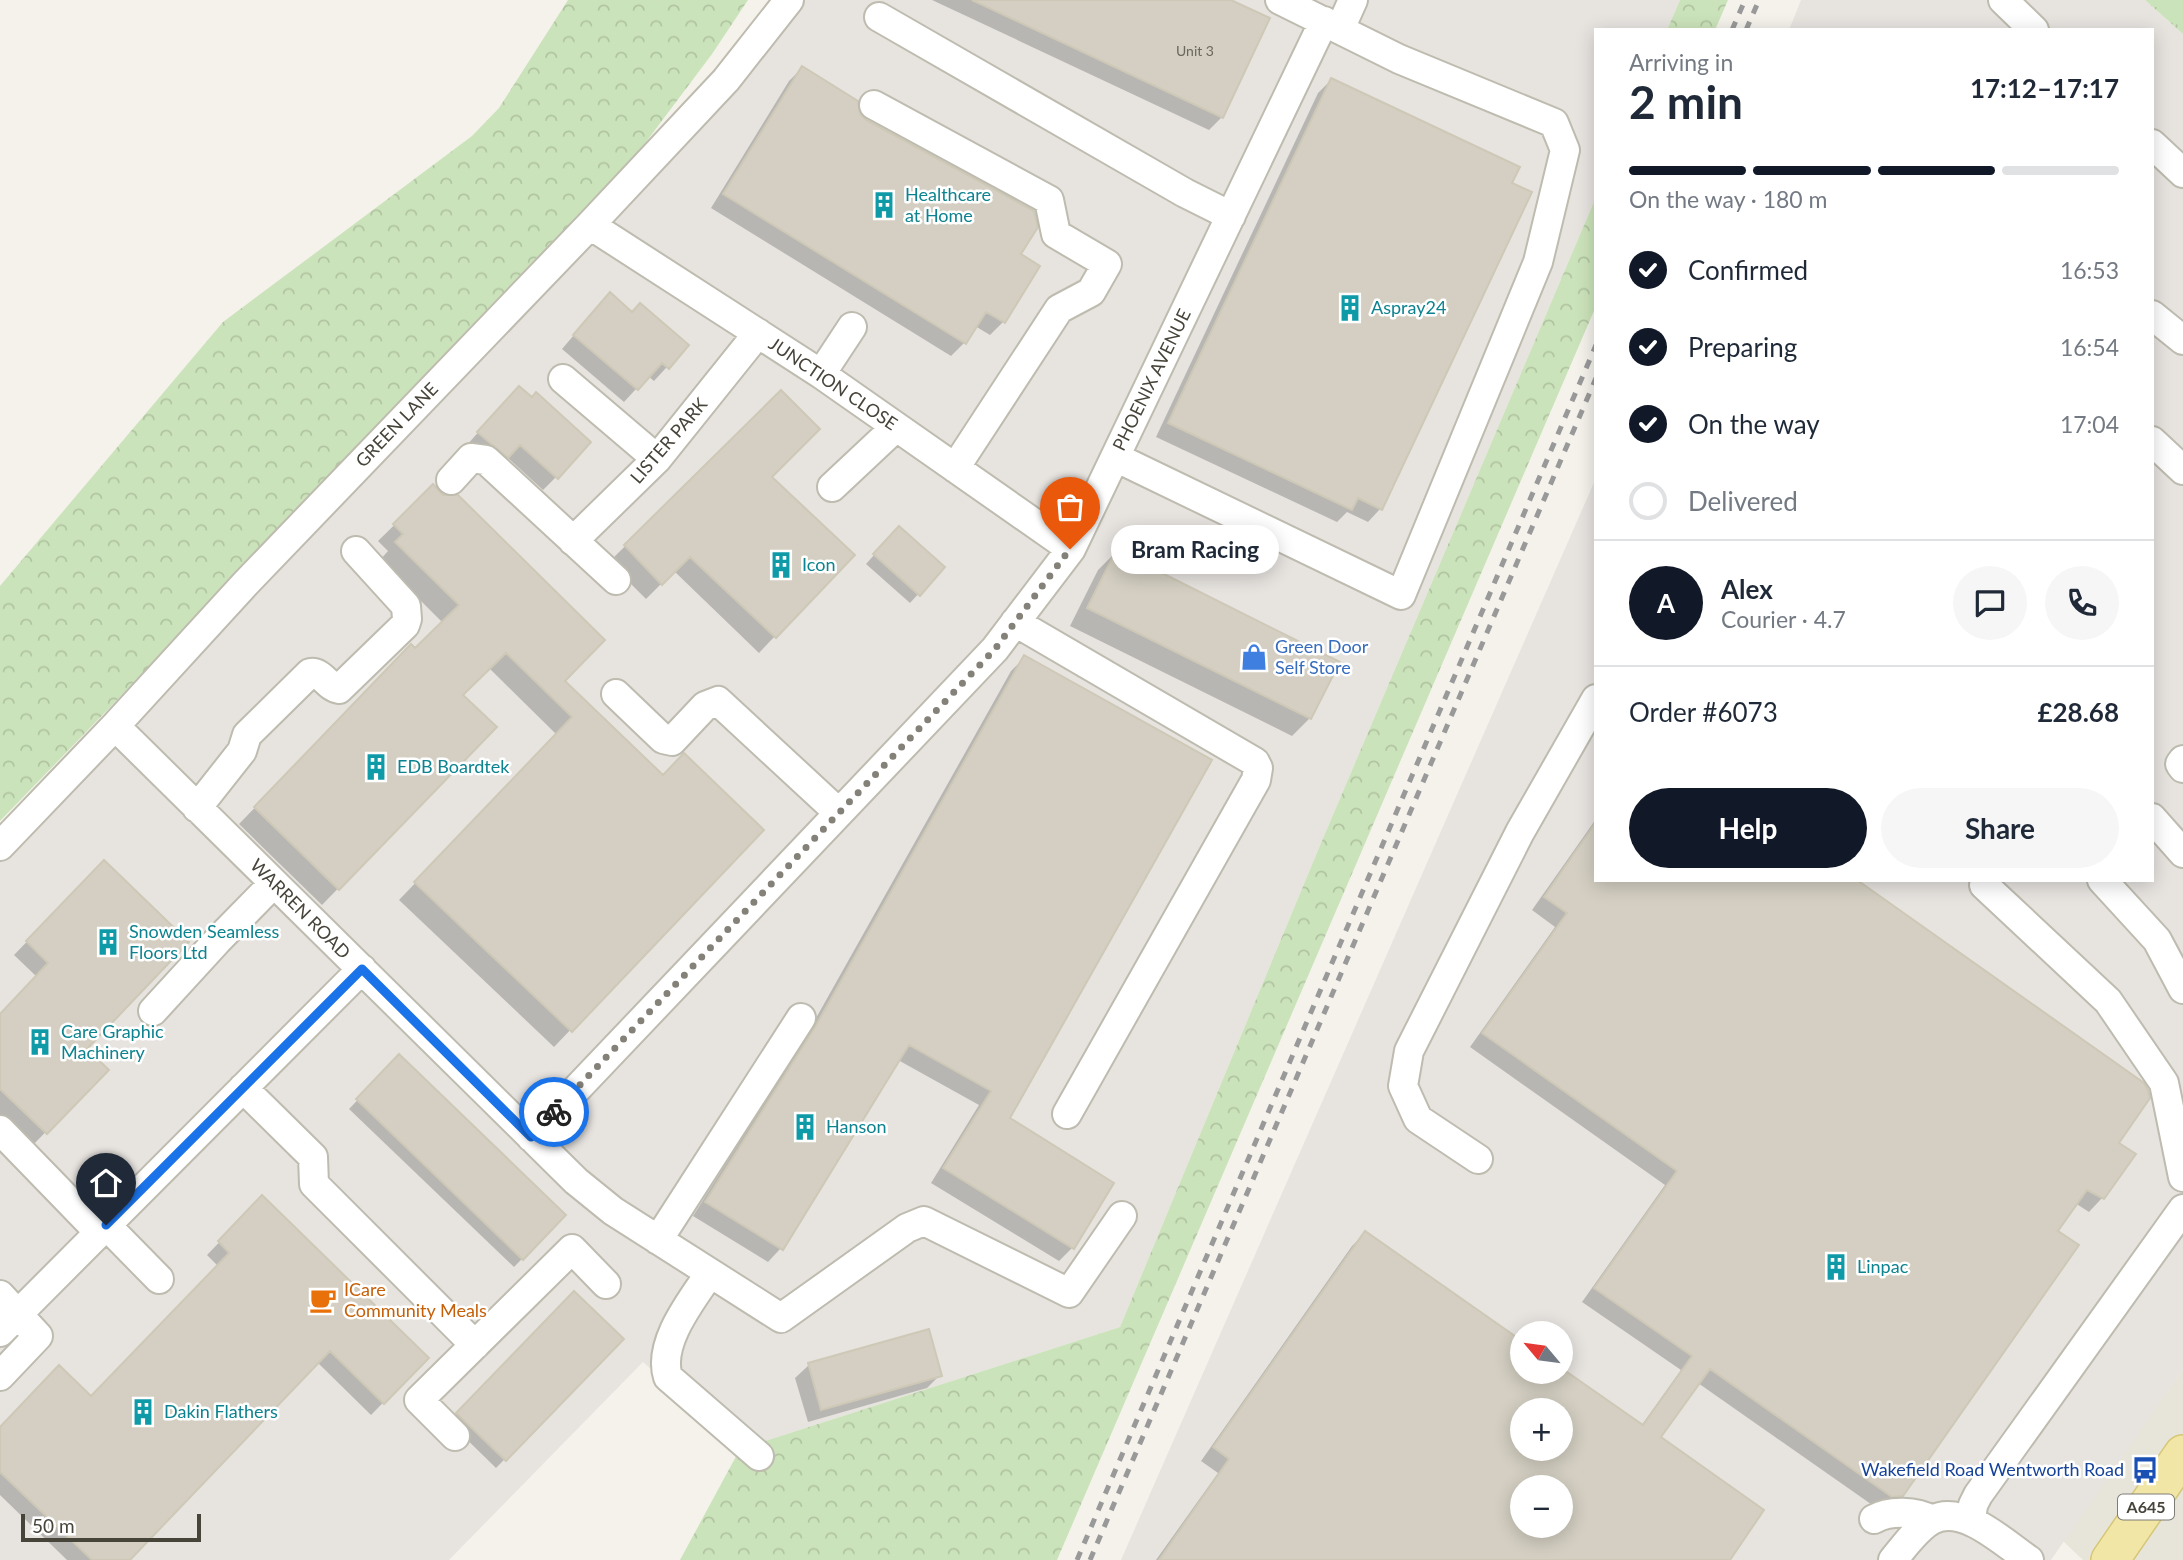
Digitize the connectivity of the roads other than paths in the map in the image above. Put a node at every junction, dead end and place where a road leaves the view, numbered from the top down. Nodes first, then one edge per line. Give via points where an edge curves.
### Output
1 (789, 0) edge
2 (1280, 0) edge
3 (1353, 0) edge
4 (2003, 0) edge
5 (879, 17) dead end
6 (1332, 25) junction
7 (2032, 28) edge
8 (874, 105) dead end
9 (2154, 146) edge
10 (2183, 173) edge
11 (1231, 216) junction
12 (590, 225) junction
13 (2154, 317) edge
14 (852, 327) dead end
15 (758, 333) junction
16 (2183, 340) edge
17 (821, 374) junction
18 (563, 379) dead end
19 (896, 427) junction
20 (2154, 443) edge
21 (1115, 457) junction
22 (657, 459) junction
23 (955, 468) junction
24 (2183, 470) edge
25 (451, 480) dead end
26 (832, 487) dead end
27 (573, 541) junction
28 (1070, 549) junction
29 (356, 551) dead end
30 (616, 580) dead end
31 (1015, 622) junction
32 (617, 694) dead end
33 (1594, 702) edge
34 (115, 726) junction
35 (2183, 760) edge
36 (2183, 768) edge
37 (197, 808) junction
38 (839, 813) junction
39 (2154, 820) edge
40 (0, 846) edge
41 (2183, 853) edge
42 (1986, 882) edge
43 (2104, 882) edge
44 (274, 883) junction
45 (362, 969) junction
46 (2183, 989) edge
47 (153, 1012) dead end
48 (801, 1018) dead end
49 (243, 1088) junction
50 (1067, 1114) dead end
51 (0, 1130) edge
52 (531, 1137) junction
53 (1478, 1159) dead end
54 (2183, 1177) edge
55 (2183, 1209) edge
56 (1122, 1216) dead end
57 (103, 1229) junction
58 (659, 1240) junction
59 (710, 1273) junction
60 (159, 1279) dead end
61 (606, 1284) dead end
62 (6, 1314) edge
63 (475, 1345) junction
64 (0, 1376) edge
65 (455, 1436) dead end
66 (2183, 1454) edge
67 (759, 1456) dead end
68 (1874, 1519) dead end
69 (1933, 1520) junction
70 (1971, 1521) junction
71 (1894, 1560) edge
72 (2029, 1560) edge
73 (2110, 1560) edge

1 - 12 street, GREEN LANE via 726,80
2 - 6 street
3 - 6 street, PHOENIX AVENUE
4 - 7 street
5 - 11 street
6 - 11 street, PHOENIX AVENUE
6 - 21 street via 1399,59 1554,123 1565,150 1538,262 1401,595
8 - 23 street via 1049,200 1056,234 1107,264 1090,292 1059,309
9 - 10 street
11 - 21 street, PHOENIX AVENUE
12 - 15 street, JUNCTION CLOSE
12 - 34 street, GREEN LANE
13 - 16 street
14 - 17 street
15 - 17 street, JUNCTION CLOSE
15 - 22 street, LISTER PARK
17 - 19 street, JUNCTION CLOSE
18 - 22 street
19 - 23 street, JUNCTION CLOSE
19 - 26 street
20 - 24 street
21 - 28 street, PHOENIX AVENUE
22 - 27 street, LISTER PARK
23 - 28 street, JUNCTION CLOSE
25 - 27 street via 471,458 486,460
27 - 30 street
28 - 31 street, PHOENIX AVENUE
29 - 37 street via 406,606 405,625 338,689 310,673 247,735 242,751
31 - 38 street, PHOENIX AVENUE via 995,649
31 - 50 street via 1255,762 1258,768 1256,780
32 - 38 street via 663,739 671,741 705,706 718,701
33 - 53 street via 1520,832 1409,1051 1403,1086 1418,1119
34 - 37 street, WARREN ROAD
34 - 40 street, GREEN LANE
35 - 36 street
37 - 44 street, WARREN ROAD
38 - 52 street, PHOENIX AVENUE
39 - 41 street
42 - 54 street via 2108,1001 2164,1083
43 - 46 street via 2157,940
44 - 45 street, WARREN ROAD
44 - 47 street
45 - 49 street
45 - 52 street, WARREN ROAD
48 - 58 street
49 - 57 street
49 - 63 street via 313,1157 314,1184
51 - 57 street
52 - 58 street, WARREN ROAD via 613,1211
55 - 70 street via 1978,1495
56 - 59 street, WARREN ROAD via 1069,1293 924,1221 907,1228 781,1318
57 - 60 street
57 - 62 street
58 - 59 street, WARREN ROAD
59 - 67 street via 684,1312 665,1366 668,1377
61 - 63 street via 572,1249
62 - 64 street via 38,1336
63 - 65 street via 419,1400
66 - 73 main road, A645
68 - 69 street via 1909,1513
69 - 70 street via 1948,1516
69 - 71 street
70 - 72 street

